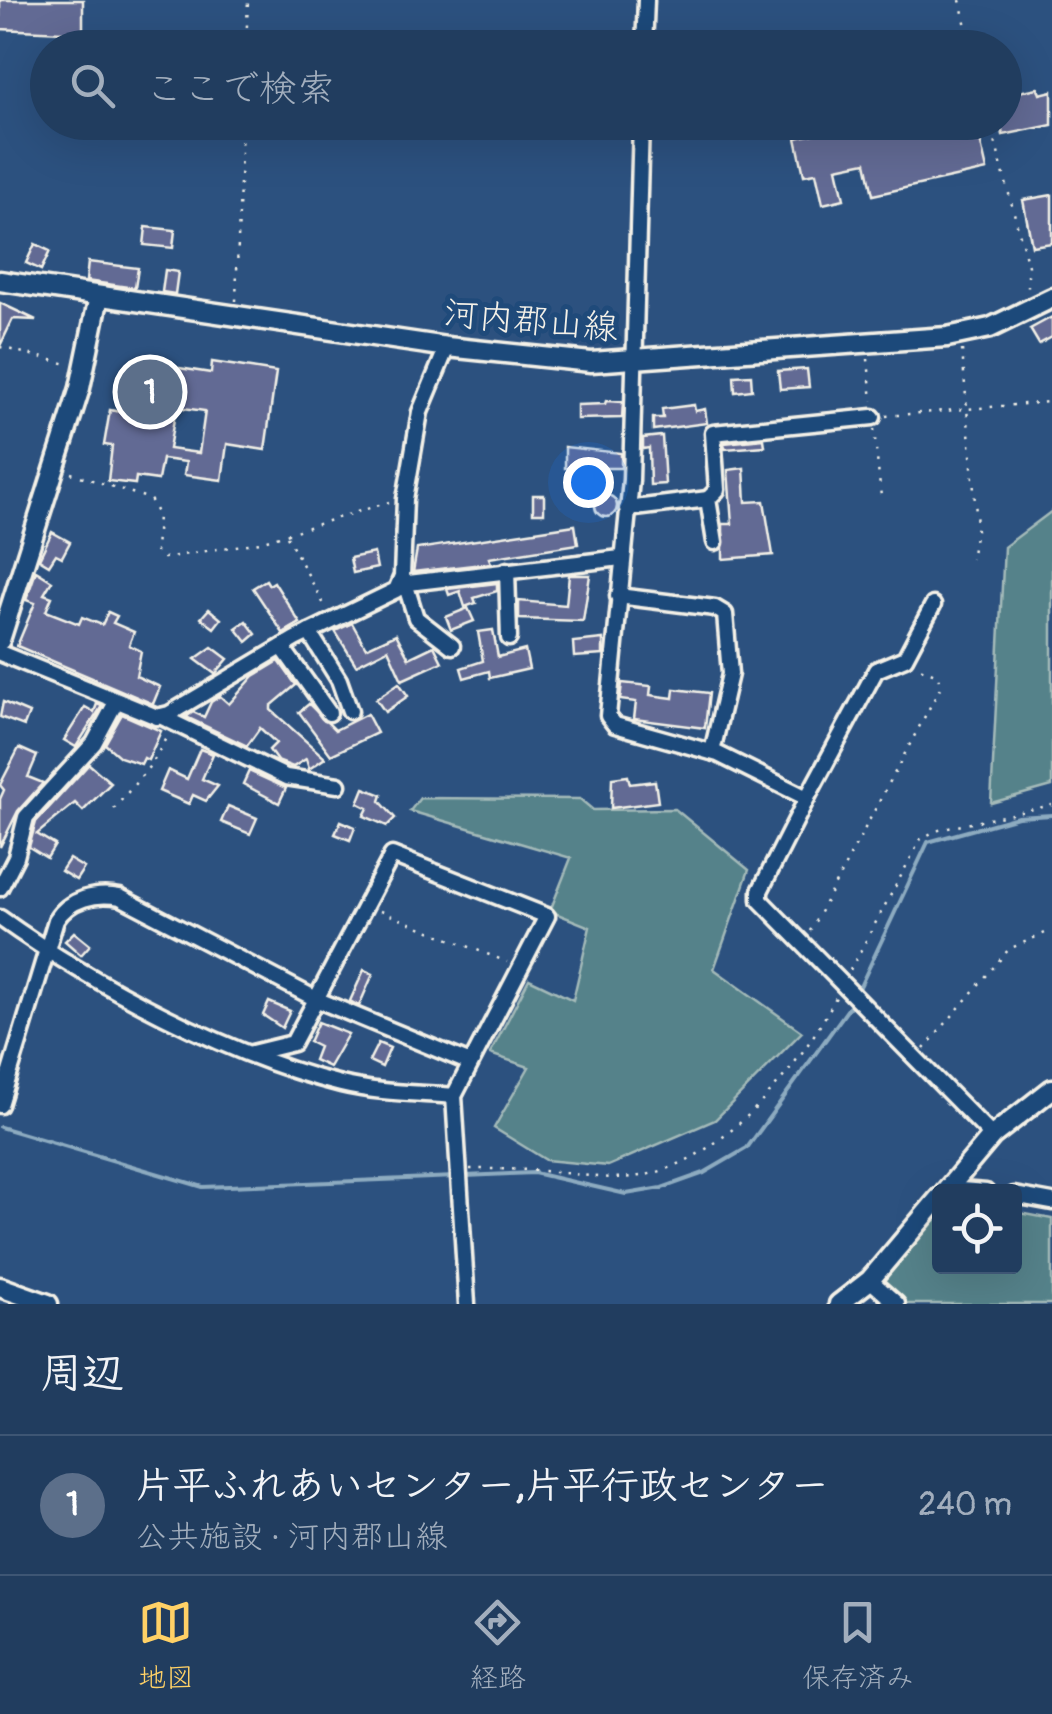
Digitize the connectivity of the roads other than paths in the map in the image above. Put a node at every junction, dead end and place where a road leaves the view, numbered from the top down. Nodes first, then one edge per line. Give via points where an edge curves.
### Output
1 (646, 0) edge
2 (645, 30) edge
3 (640, 140) edge
4 (0, 281) edge
5 (98, 296) junction
6 (1052, 298) edge
7 (447, 347) junction
8 (632, 362) junction
9 (873, 417) road end
10 (708, 500) junction
11 (627, 510) junction
12 (715, 542) dead end
13 (621, 558) junction
14 (507, 570) junction
15 (402, 584) junction
16 (618, 596) junction
17 (933, 606) dead end
18 (309, 632) junction
19 (509, 638) dead end
20 (0, 640) edge
21 (452, 646) dead end
22 (282, 647) junction
23 (0, 654) edge
24 (116, 702) junction
25 (350, 711) dead end
26 (329, 713) dead end
27 (166, 721) junction
28 (712, 752) junction
29 (338, 786) dead end
30 (808, 798) junction
31 (0, 888) edge
32 (0, 918) edge
33 (46, 950) junction
34 (318, 1000) junction
35 (252, 1053) junction
36 (468, 1062) junction
37 (1052, 1089) edge
38 (454, 1096) junction
39 (0, 1104) edge
40 (992, 1136) junction
41 (951, 1184) edge
42 (1022, 1196) edge
43 (1052, 1202) edge
44 (932, 1206) edge
45 (870, 1280) junction
46 (0, 1286) edge
47 (48, 1304) edge
48 (466, 1304) edge
49 (839, 1304) edge
50 (897, 1304) edge

1 - 2 street
3 - 8 street
4 - 5 main road, 河内郡山線
5 - 7 main road, 河内郡山線
5 - 20 main road via 84,368
6 - 8 main road, 河内郡山線 via 990,328 960,334
7 - 8 main road, 河内郡山線
7 - 15 street via 420,412 405,499
8 - 11 street
9 - 10 street via 712,432 717,490
10 - 11 street
10 - 12 street
11 - 13 street
13 - 14 street
13 - 16 street
14 - 15 street
14 - 19 street
15 - 18 street
15 - 21 street via 416,618
16 - 28 street via 609,720
16 - 28 street via 725,614 730,674
17 - 30 street via 905,658 876,670
18 - 22 street
18 - 25 street
22 - 26 street
22 - 27 street
23 - 24 street
24 - 27 street
24 - 31 street via 94,743 26,817
27 - 29 street via 286,777
28 - 30 street
30 - 40 street via 759,895
32 - 33 street
33 - 34 street via 66,906 109,895
33 - 35 street
33 - 39 street
34 - 35 street via 289,1046
34 - 36 street
34 - 36 street via 390,858 400,855 546,916
35 - 38 street via 346,1086
36 - 38 street
37 - 40 main road
38 - 48 street
40 - 41 main road
42 - 43 street
44 - 45 main road
45 - 49 main road
45 - 50 street
46 - 47 main road

